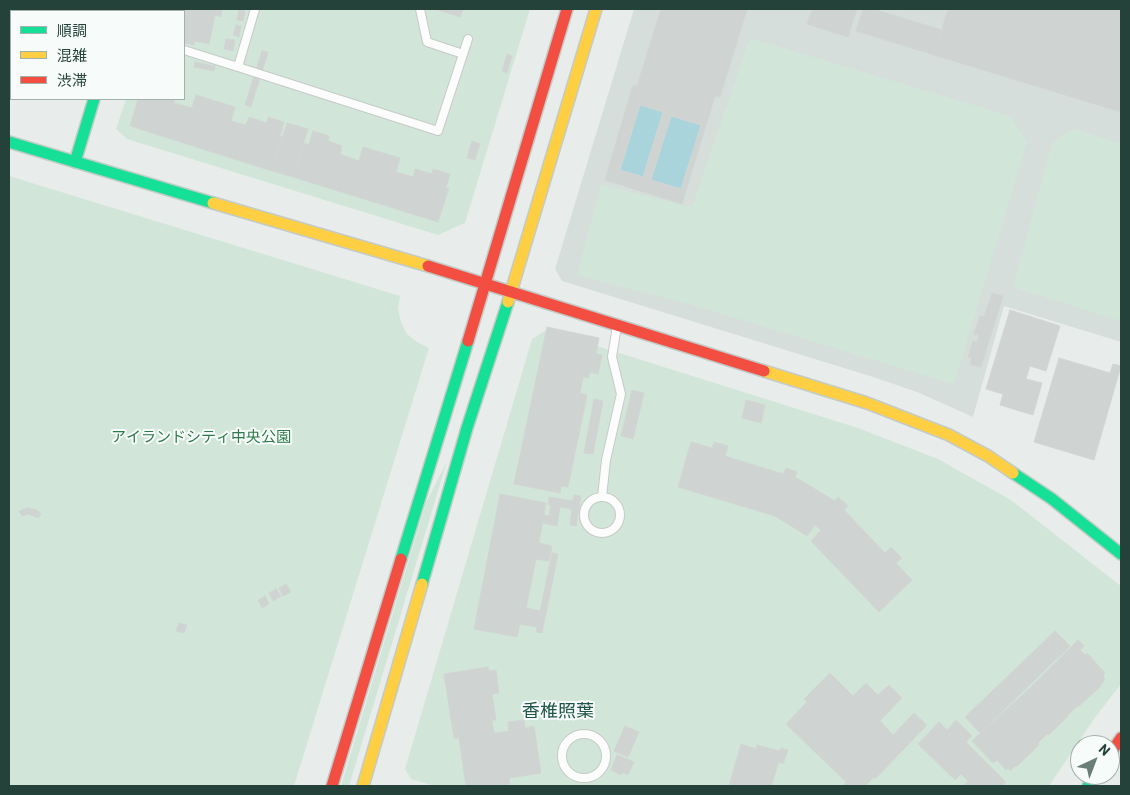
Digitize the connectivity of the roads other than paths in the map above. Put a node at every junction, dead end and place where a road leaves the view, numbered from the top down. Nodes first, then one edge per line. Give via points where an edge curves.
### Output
1 (255, 9) edge
2 (420, 9) edge
3 (567, 9) edge
4 (596, 9) edge
5 (468, 39) dead end
6 (185, 50) edge
7 (463, 54) junction
8 (238, 67) junction
9 (94, 100) edge
10 (9, 142) edge
11 (75, 162) junction
12 (486, 284) junction
13 (512, 291) junction
14 (617, 324) junction
15 (602, 496) junction
16 (1121, 554) edge
17 (587, 782) edge
18 (332, 786) edge
19 (363, 786) edge

1 - 8 lane
2 - 7 lane via 427,42
3 - 12 street
4 - 13 street
5 - 7 lane
6 - 8 lane
7 - 8 lane via 438,131
9 - 11 street
10 - 11 street
11 - 12 street
12 - 13 street
12 - 18 street
13 - 14 street
13 - 19 street via 468,428
14 - 15 lane via 612,357 621,394 606,460
14 - 16 street via 867,402 950,435 1025,479
15 - 15 lane via 616,503 620,512 614,529 605,533 587,527 583,518 584,508 590,500
17 - 17 lane via 599,772 606,754 600,741 581,734 568,741 562,755 572,774

